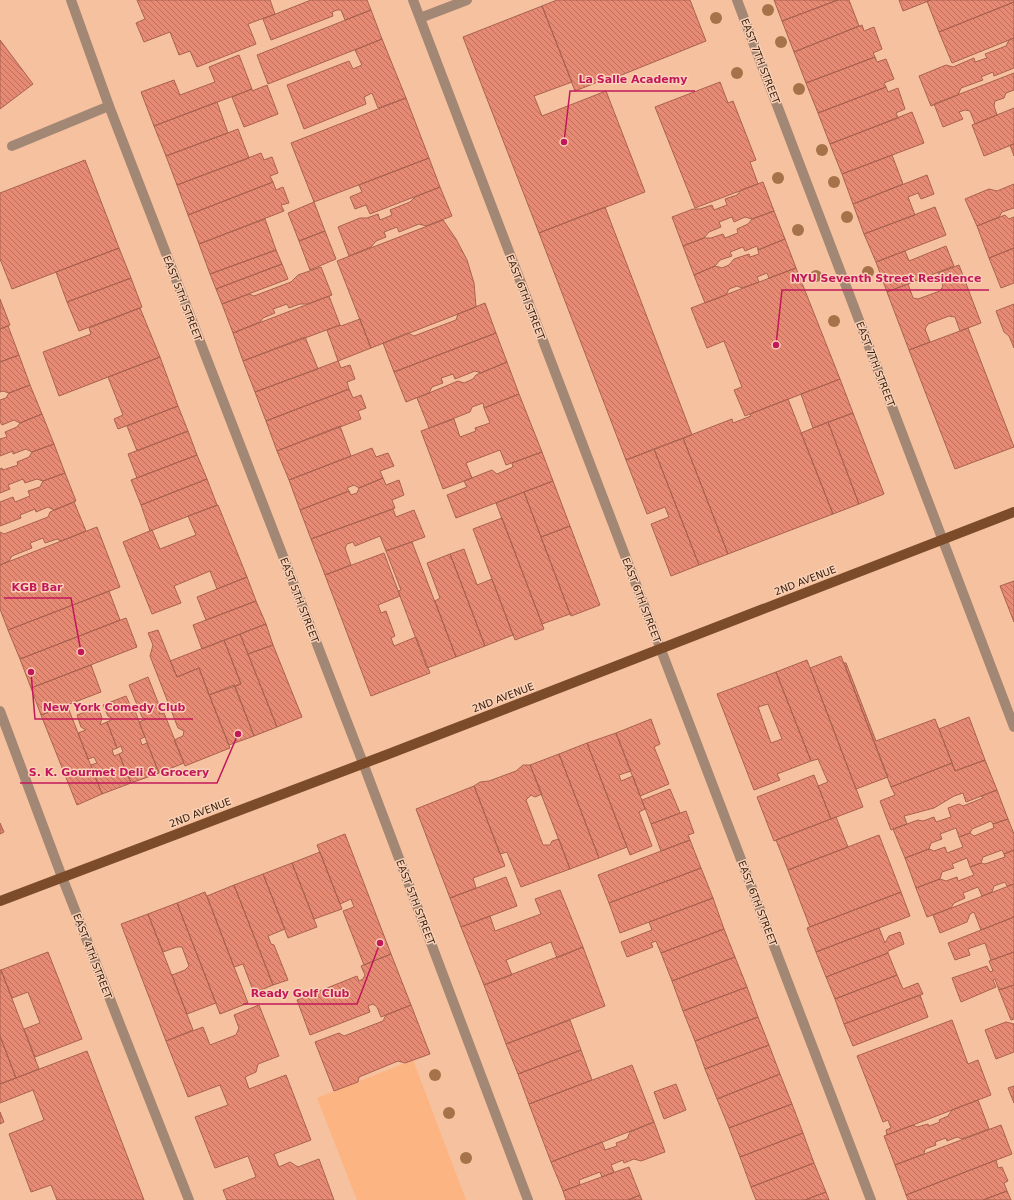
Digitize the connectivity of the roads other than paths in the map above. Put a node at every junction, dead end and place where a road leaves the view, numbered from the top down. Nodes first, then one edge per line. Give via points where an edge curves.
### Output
1 (71, 0) edge
2 (413, 0) edge
3 (467, 0) edge
4 (737, 0) edge
5 (420, 18) junction
6 (109, 106) junction
7 (12, 146) dead end
8 (1014, 512) edge
9 (942, 539) junction
10 (661, 649) junction
11 (0, 711) edge
12 (1014, 727) edge
13 (363, 763) junction
14 (62, 877) junction
15 (0, 901) edge
16 (189, 1200) edge
17 (528, 1200) edge
18 (871, 1200) edge

1 - 6 street, EAST 5TH STREET
2 - 5 street, EAST 6TH STREET
3 - 5 street
4 - 9 street, EAST 7TH STREET
5 - 10 street, EAST 6TH STREET
6 - 7 street
6 - 13 street, EAST 5TH STREET
8 - 9 main road, 2ND AVENUE
9 - 10 main road, 2ND AVENUE
9 - 12 street, EAST 7TH STREET
10 - 13 main road, 2ND AVENUE
10 - 18 street, EAST 6TH STREET
11 - 14 street, EAST 4TH STREET
13 - 14 main road, 2ND AVENUE
13 - 17 street, EAST 5TH STREET
14 - 15 main road, 2ND AVENUE
14 - 16 street, EAST 4TH STREET

